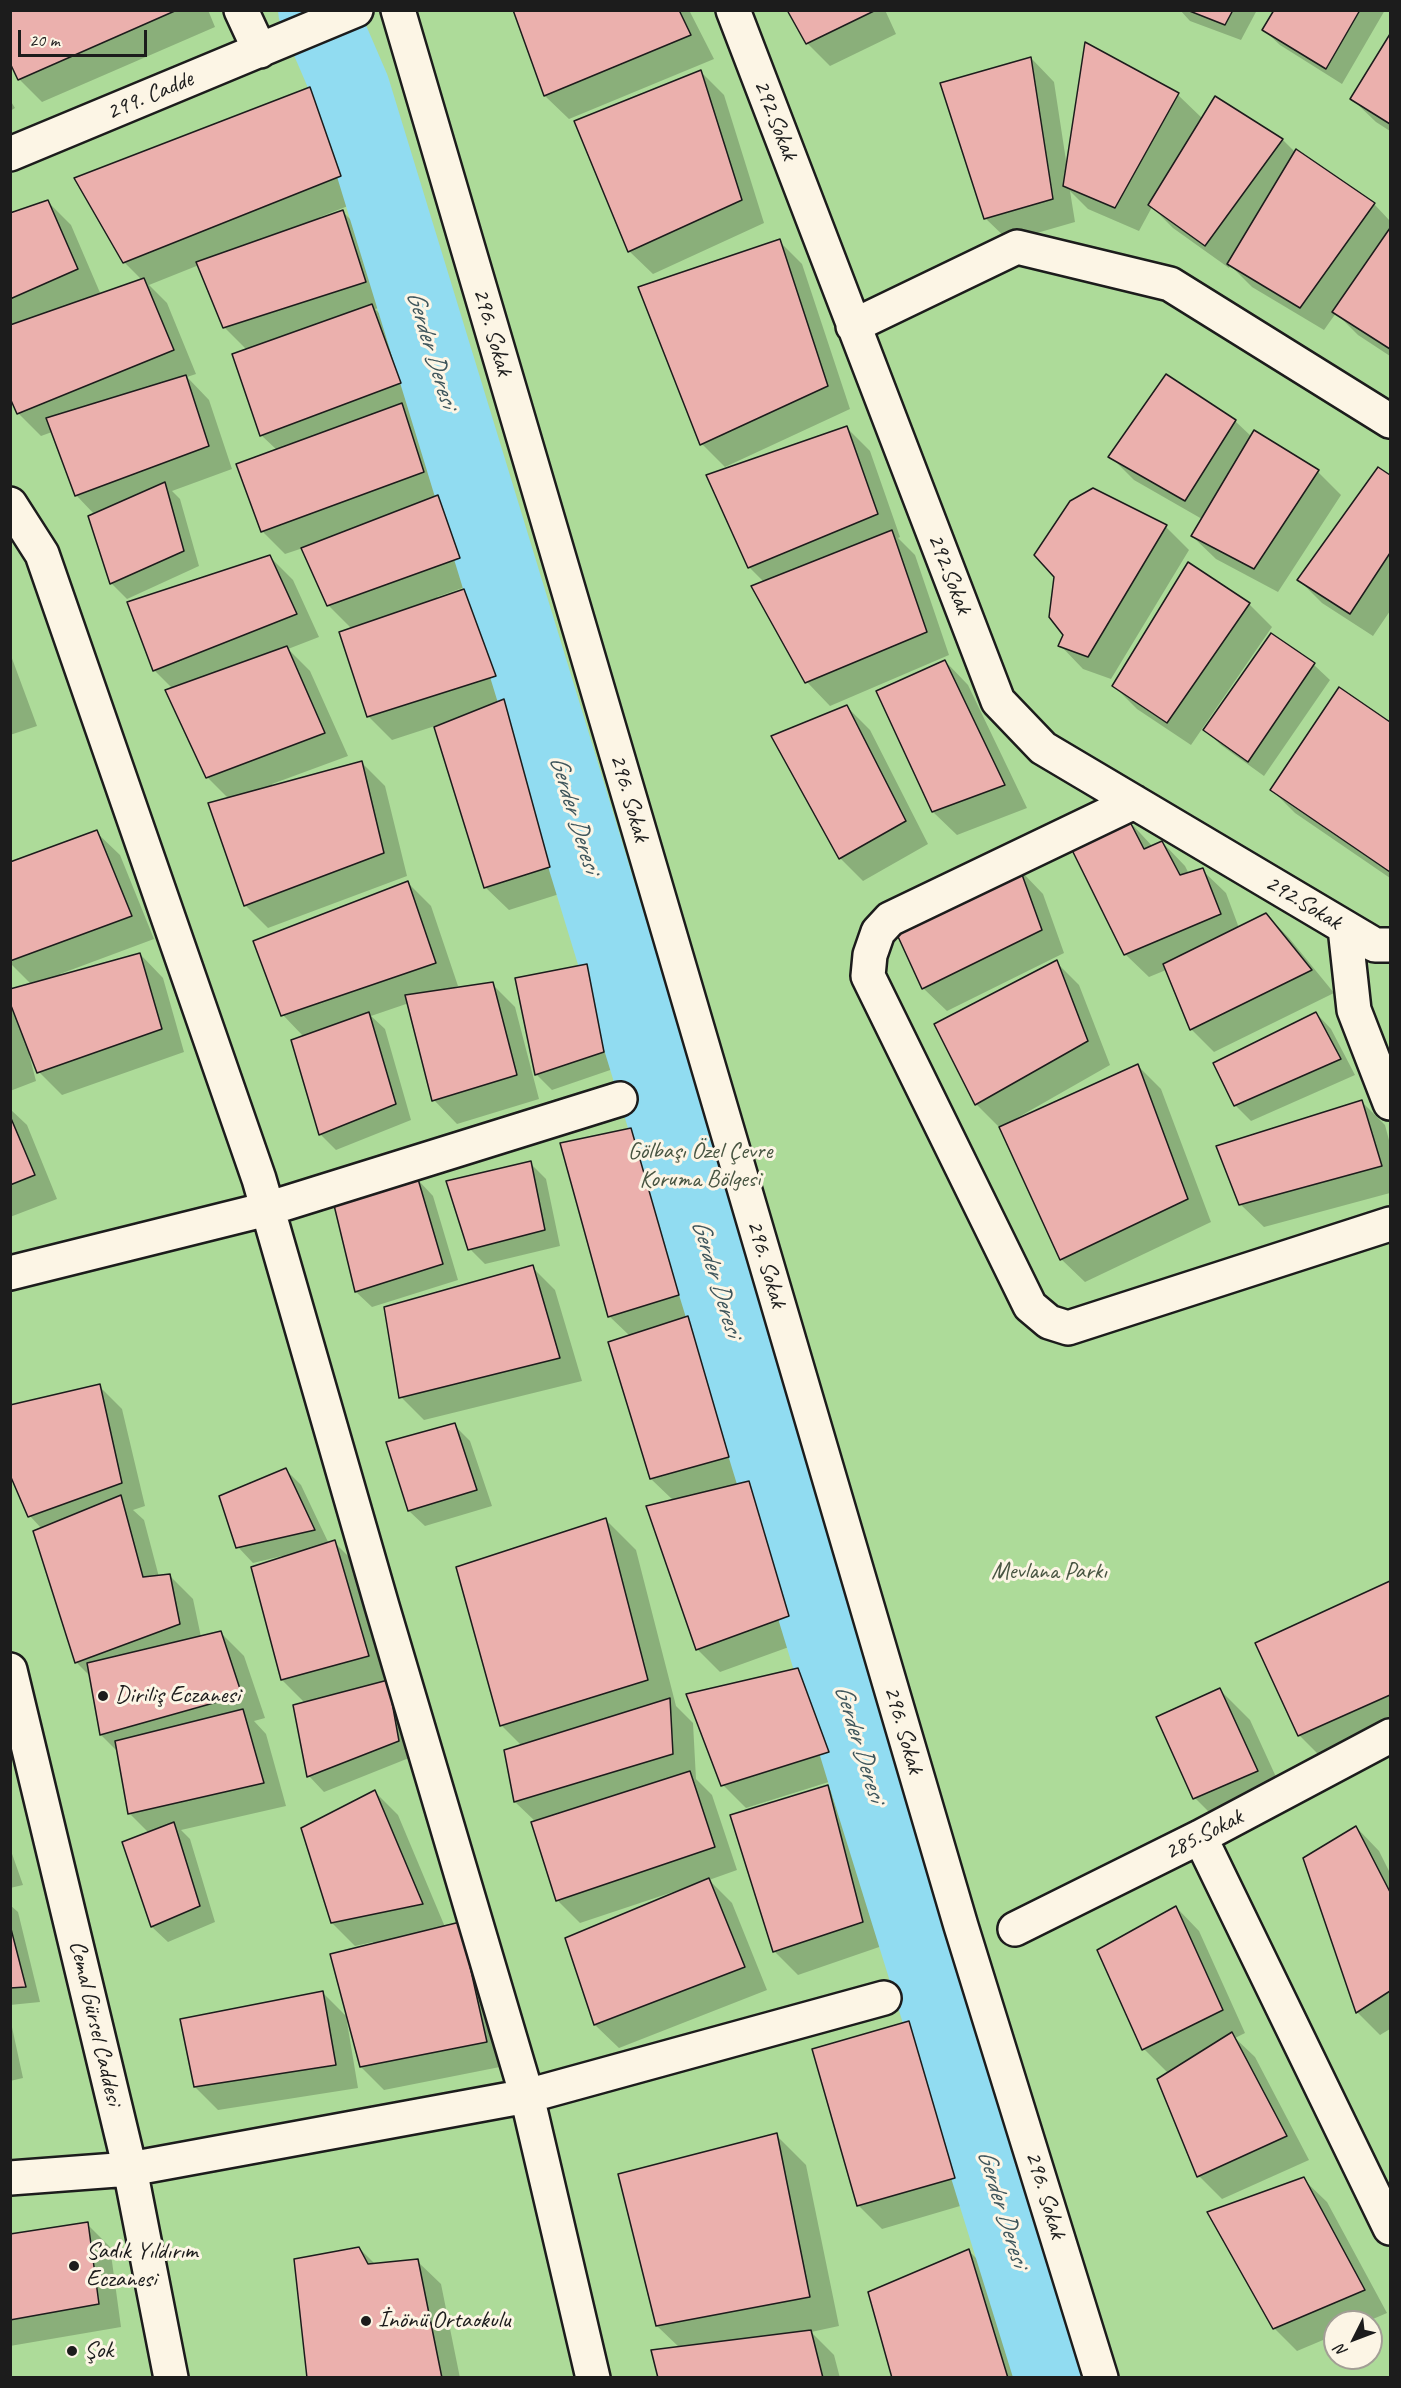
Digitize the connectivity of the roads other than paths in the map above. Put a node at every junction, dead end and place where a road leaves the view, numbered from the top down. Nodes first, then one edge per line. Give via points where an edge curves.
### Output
1 (241, 10) edge
2 (398, 10) edge
3 (733, 10) edge
4 (350, 13) edge
5 (266, 49) junction
6 (10, 154) edge
7 (853, 326) junction
8 (1390, 421) edge
9 (10, 504) edge
10 (1134, 802) junction
11 (1345, 928) junction
12 (1390, 945) edge
13 (620, 1099) dead end
14 (1390, 1103) edge
15 (267, 1209) junction
16 (1390, 1224) edge
17 (10, 1273) edge
18 (10, 1670) edge
19 (1390, 1736) edge
20 (21, 1762) edge
21 (1200, 1838) junction
22 (1015, 1929) dead end
23 (884, 1998) dead end
24 (527, 2096) junction
25 (130, 2169) junction
26 (10, 2178) edge
27 (1390, 2228) edge
28 (171, 2378) edge
29 (593, 2378) edge
30 (1101, 2378) edge

1 - 5 street
2 - 30 street, 296. Sokak via 958,1915
3 - 7 street, 292.Sokak
4 - 5 street, 299. Cadde
5 - 6 street, 299. Cadde
7 - 8 street via 1017,247 1170,284
7 - 10 street, 292.Sokak via 998,701 1043,748
9 - 15 street via 42,554
10 - 11 street, 292.Sokak
10 - 16 street via 890,919 878,933 870,955 868,976 1030,1306 1049,1322 1068,1328
11 - 12 street, 292.Sokak via 1375,945
11 - 14 street via 1354,1010
13 - 15 street
15 - 17 street
15 - 24 street
18 - 20 street, Cemal Gürsel Caddesi
19 - 21 street, 285.Sokak
20 - 25 street, Cemal Gürsel Caddesi
21 - 22 street, 285.Sokak
21 - 27 street
23 - 24 street
24 - 25 street
24 - 29 street
25 - 26 street
25 - 28 street, Cemal Gürsel Caddesi

